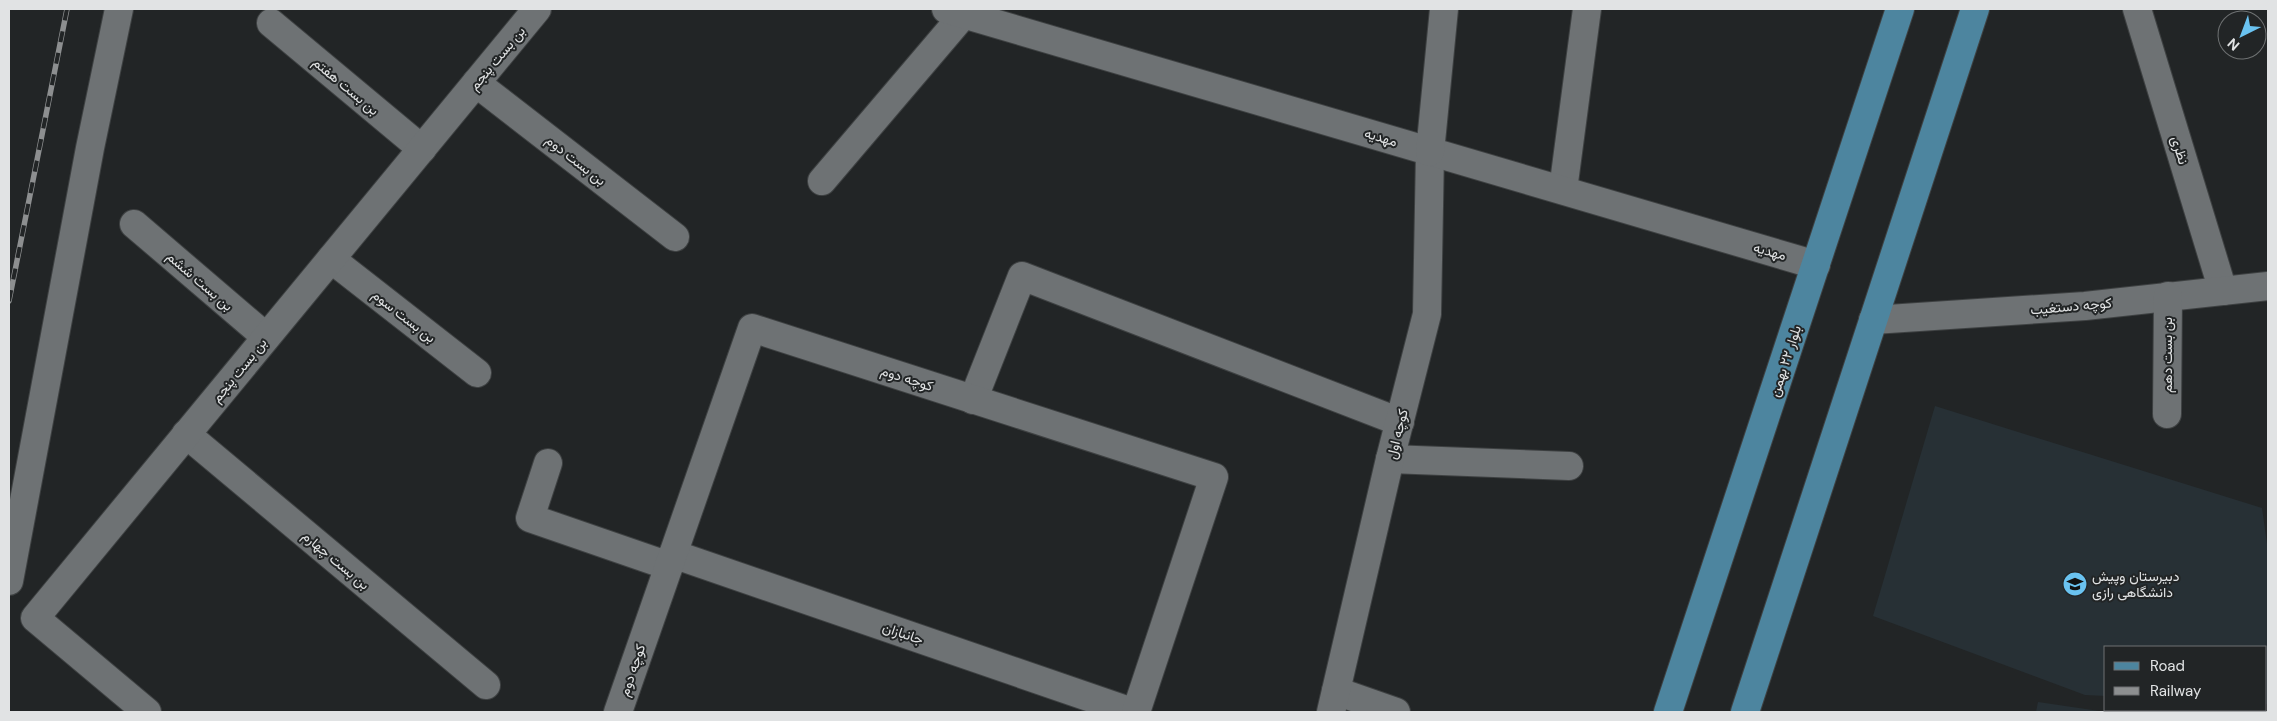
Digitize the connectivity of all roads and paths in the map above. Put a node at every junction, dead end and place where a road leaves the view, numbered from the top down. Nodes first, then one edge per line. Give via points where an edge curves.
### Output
1 (119, 9) edge
2 (537, 9) edge
3 (1444, 9) edge
4 (1587, 9) edge
5 (1900, 9) edge
6 (1975, 9) edge
7 (2137, 9) edge
8 (955, 11) edge
9 (271, 23) dead end
10 (476, 83) junction
11 (422, 149) junction
12 (1430, 152) junction
13 (822, 181) dead end
14 (1563, 190) junction
15 (134, 224) dead end
16 (675, 237) dead end
17 (331, 259) junction
18 (1816, 265) junction
19 (2268, 286) edge
20 (2223, 291) junction
21 (2168, 296) junction
22 (1873, 320) junction
23 (266, 337) junction
24 (477, 372) dead end
25 (973, 400) junction
26 (2167, 414) dead end
27 (1400, 422) junction
28 (186, 434) junction
29 (1390, 460) junction
30 (548, 463) dead end
31 (1569, 466) dead end
32 (671, 560) junction
33 (9, 581) edge
34 (486, 685) dead end
35 (1334, 702) edge
36 (140, 710) edge
37 (618, 712) edge
38 (1134, 712) edge
39 (1396, 712) edge
40 (1668, 712) edge
41 (1745, 712) edge

1 - 33 street
2 - 10 street, بن بست پنجم
3 - 12 street, کوچه اول
4 - 14 street
5 - 18 main road, بلوار ۲۲ بهمن
6 - 22 main road
7 - 20 street, نظری
8 - 12 street, مهدیه
8 - 13 street
9 - 11 street, بن بست هفتم
10 - 11 street, بن بست پنجم
10 - 16 street, بن بست دوم
11 - 17 street, بن بست پنجم
12 - 14 street, مهدیه
12 - 27 street, کوچه اول via 1427,314
14 - 18 street, مهدیه
15 - 23 street, بن بست ششم
17 - 23 street, بن بست پنجم
17 - 24 street, بن بست سوم
18 - 40 main road, بلوار ۲۲ بهمن
19 - 20 street, کوچه دستغیب
20 - 21 street, کوچه دستغیب
21 - 22 street, کوچه دستغیب via 2085,306
21 - 26 street, بن بست دهم
22 - 41 main road
23 - 28 street, بن بست پنجم
25 - 27 street via 1022,276
25 - 32 street, کوچه دوم via 752,328
25 - 38 street, کوچه دوم via 1214,477
27 - 29 street, کوچه اول
28 - 34 street, بن بست چهارم
28 - 36 street, بن بست پنجم via 35,618
29 - 31 street
29 - 35 street, کوچه اول
30 - 32 street, جانبازان via 530,518
32 - 37 street, کوچه دوم
32 - 38 street, جانبازان
35 - 39 street

